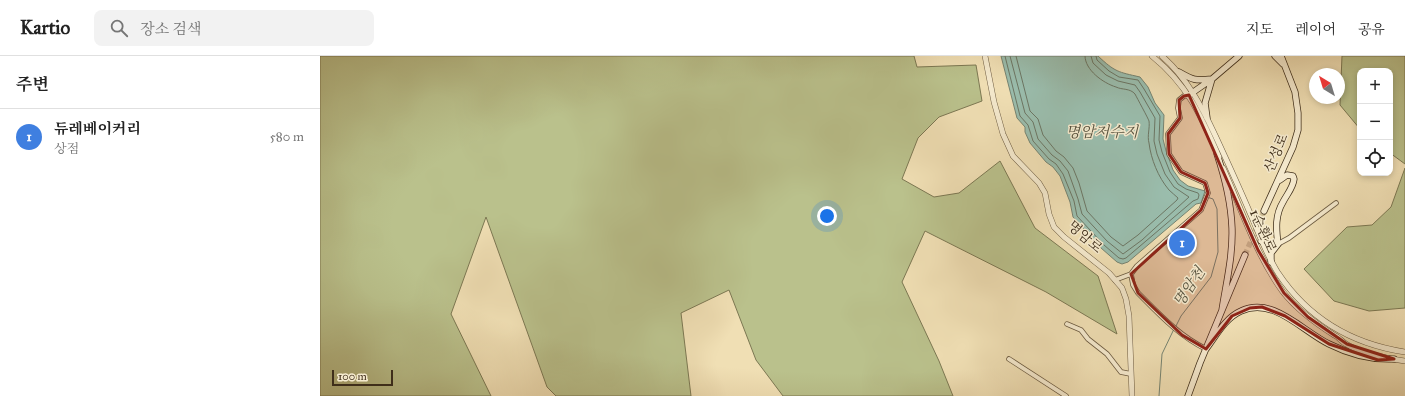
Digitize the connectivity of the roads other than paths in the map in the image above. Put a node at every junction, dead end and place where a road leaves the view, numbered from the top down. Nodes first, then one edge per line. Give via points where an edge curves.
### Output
1 (985, 56) edge
2 (1152, 56) edge
3 (1162, 56) edge
4 (1239, 56) edge
5 (1275, 56) edge
6 (1282, 56) edge
7 (1286, 67) junction
8 (1179, 72) junction
9 (1212, 79) junction
10 (1191, 94) junction
11 (1207, 118) junction
12 (1217, 154) junction
13 (1276, 185) junction
14 (1336, 203) dead end
15 (1264, 211) tunnel mouth
16 (1261, 241) junction
17 (1278, 244) junction
18 (1245, 255) tunnel mouth
19 (1272, 262) junction
20 (1131, 274) junction
21 (1116, 280) junction
22 (1222, 310) junction
23 (1067, 324) dead end
24 (1206, 349) junction
25 (1405, 352) edge
26 (1009, 359) dead end
27 (1394, 360) junction
28 (1405, 361) edge
29 (1131, 374) junction
30 (1066, 396) edge
31 (1132, 396) edge
32 (1188, 396) edge

1 - 21 street, 명암로 via 1003,134 1013,156 1039,183 1045,193 1054,227
2 - 10 street, 1순환로
3 - 8 street, 1순환로
4 - 9 main road
5 - 7 main road
6 - 7 main road, 산성로
7 - 13 main road, 산성로 via 1297,103 1298,130
8 - 9 main road via 1192,79
8 - 10 street, 1순환로
9 - 10 main road
9 - 11 main road via 1206,103
10 - 11 street, 1순환로
10 - 12 street, 1순환로
10 - 20 street via 1179,100 1180,118 1168,134 1169,154 1181,172 1205,183 1208,192 1201,210
11 - 16 street, 1순환로
12 - 22 main road via 1228,194 1232,229
12 - 27 street, 1순환로 via 1265,265 1284,293 1308,317 1347,344
13 - 15 main road, 산성로
13 - 17 main road via 1284,176 1293,176 1291,189 1278,212
14 - 17 street
16 - 17 main road via 1271,246
16 - 19 street, 1순환로
17 - 19 main road via 1271,253
18 - 22 main road
19 - 25 street, 1순환로 via 1290,289 1319,318 1353,337 1376,346
20 - 21 street
20 - 24 street via 1138,293 1182,335
21 - 29 street, 명암로 via 1126,299 1129,316
22 - 24 main road
23 - 29 street via 1081,330 1107,354 1121,372
24 - 27 main road via 1232,316 1240,311 1262,307 1285,316 1330,344 1358,355 1378,360
24 - 32 main road
26 - 30 street
27 - 28 street, 1순환로
29 - 31 street, 명암로

